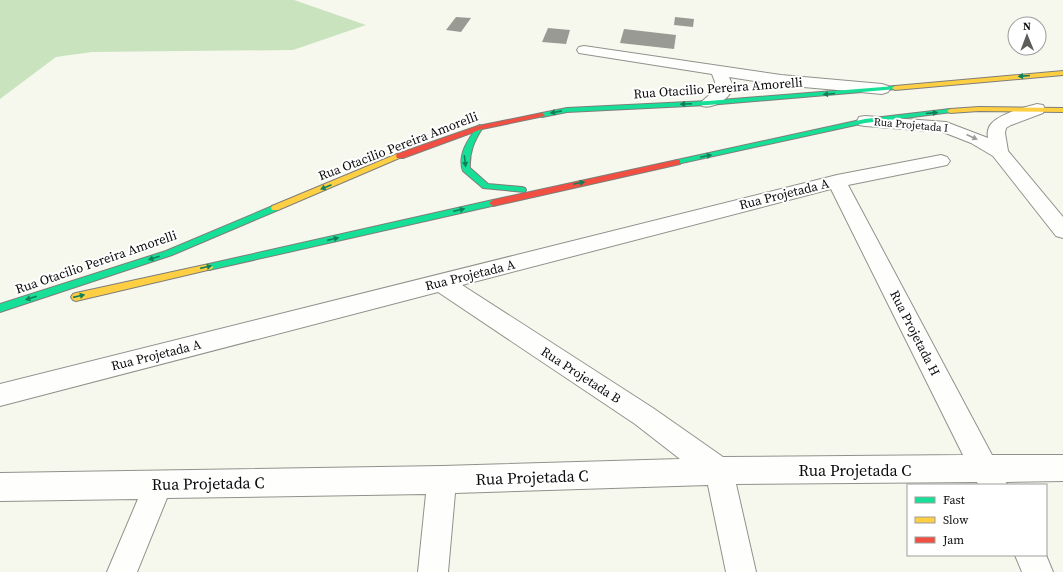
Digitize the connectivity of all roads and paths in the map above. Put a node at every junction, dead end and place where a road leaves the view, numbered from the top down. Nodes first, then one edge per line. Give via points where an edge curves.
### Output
1 (584, 50) dead end
2 (718, 71) junction
3 (1063, 73) edge
4 (882, 90) junction
5 (708, 102) junction
6 (1037, 109) junction
7 (1063, 110) edge
8 (865, 121) junction
9 (480, 127) junction
10 (999, 152) junction
11 (941, 161) dead end
12 (837, 181) junction
13 (541, 192) junction
14 (1063, 231) edge
15 (440, 282) junction
16 (70, 298) dead end
17 (39, 305) dead end
18 (0, 308) edge
19 (0, 314) edge
20 (0, 395) edge
21 (1063, 468) edge
22 (719, 471) junction
23 (989, 477) edge
24 (442, 480) junction
25 (159, 484) junction
26 (0, 487) edge
27 (1030, 556) edge
28 (122, 572) edge
29 (433, 572) edge
30 (741, 572) edge
31 (1038, 572) edge

1 - 2 street
2 - 4 street
2 - 5 street via 724,83 723,91 720,96
3 -> 4 main road, Rua Otacilio Pereira Amorelli
4 -> 5 main road, Rua Otacilio Pereira Amorelli
5 -> 9 main road, Rua Otacilio Pereira Amorelli via 567,110
6 - 7 main road, Rua Otacilio Pereira Amorelli
8 -> 6 main road, Rua Otacilio Pereira Amorelli via 979,109
6 - 10 street via 998,126 996,133
8 -> 10 street, Rua Projetada I via 946,127
13 -> 8 main road, Rua Otacilio Pereira Amorelli
9 -> 13 main road via 464,153 466,169 486,186
9 -> 18 main road, Rua Otacilio Pereira Amorelli via 386,161 169,253
10 - 14 street, Rua Projetada I
11 - 12 street, Rua Projetada A
12 - 15 street, Rua Projetada A
12 - 23 street, Rua Projetada H
16 -> 13 main road, Rua Otacilio Pereira Amorelli
15 - 20 street, Rua Projetada A
15 - 22 street, Rua Projetada B via 644,416
17 - 19 main road, Rua Otacilio Pereira Amorelli
21 - 23 street, Rua Projetada C
22 - 23 street, Rua Projetada C
22 - 24 street, Rua Projetada C
22 - 30 street
24 - 25 street, Rua Projetada C
24 - 29 street
25 - 26 street, Rua Projetada C
25 - 28 street
27 - 31 street

